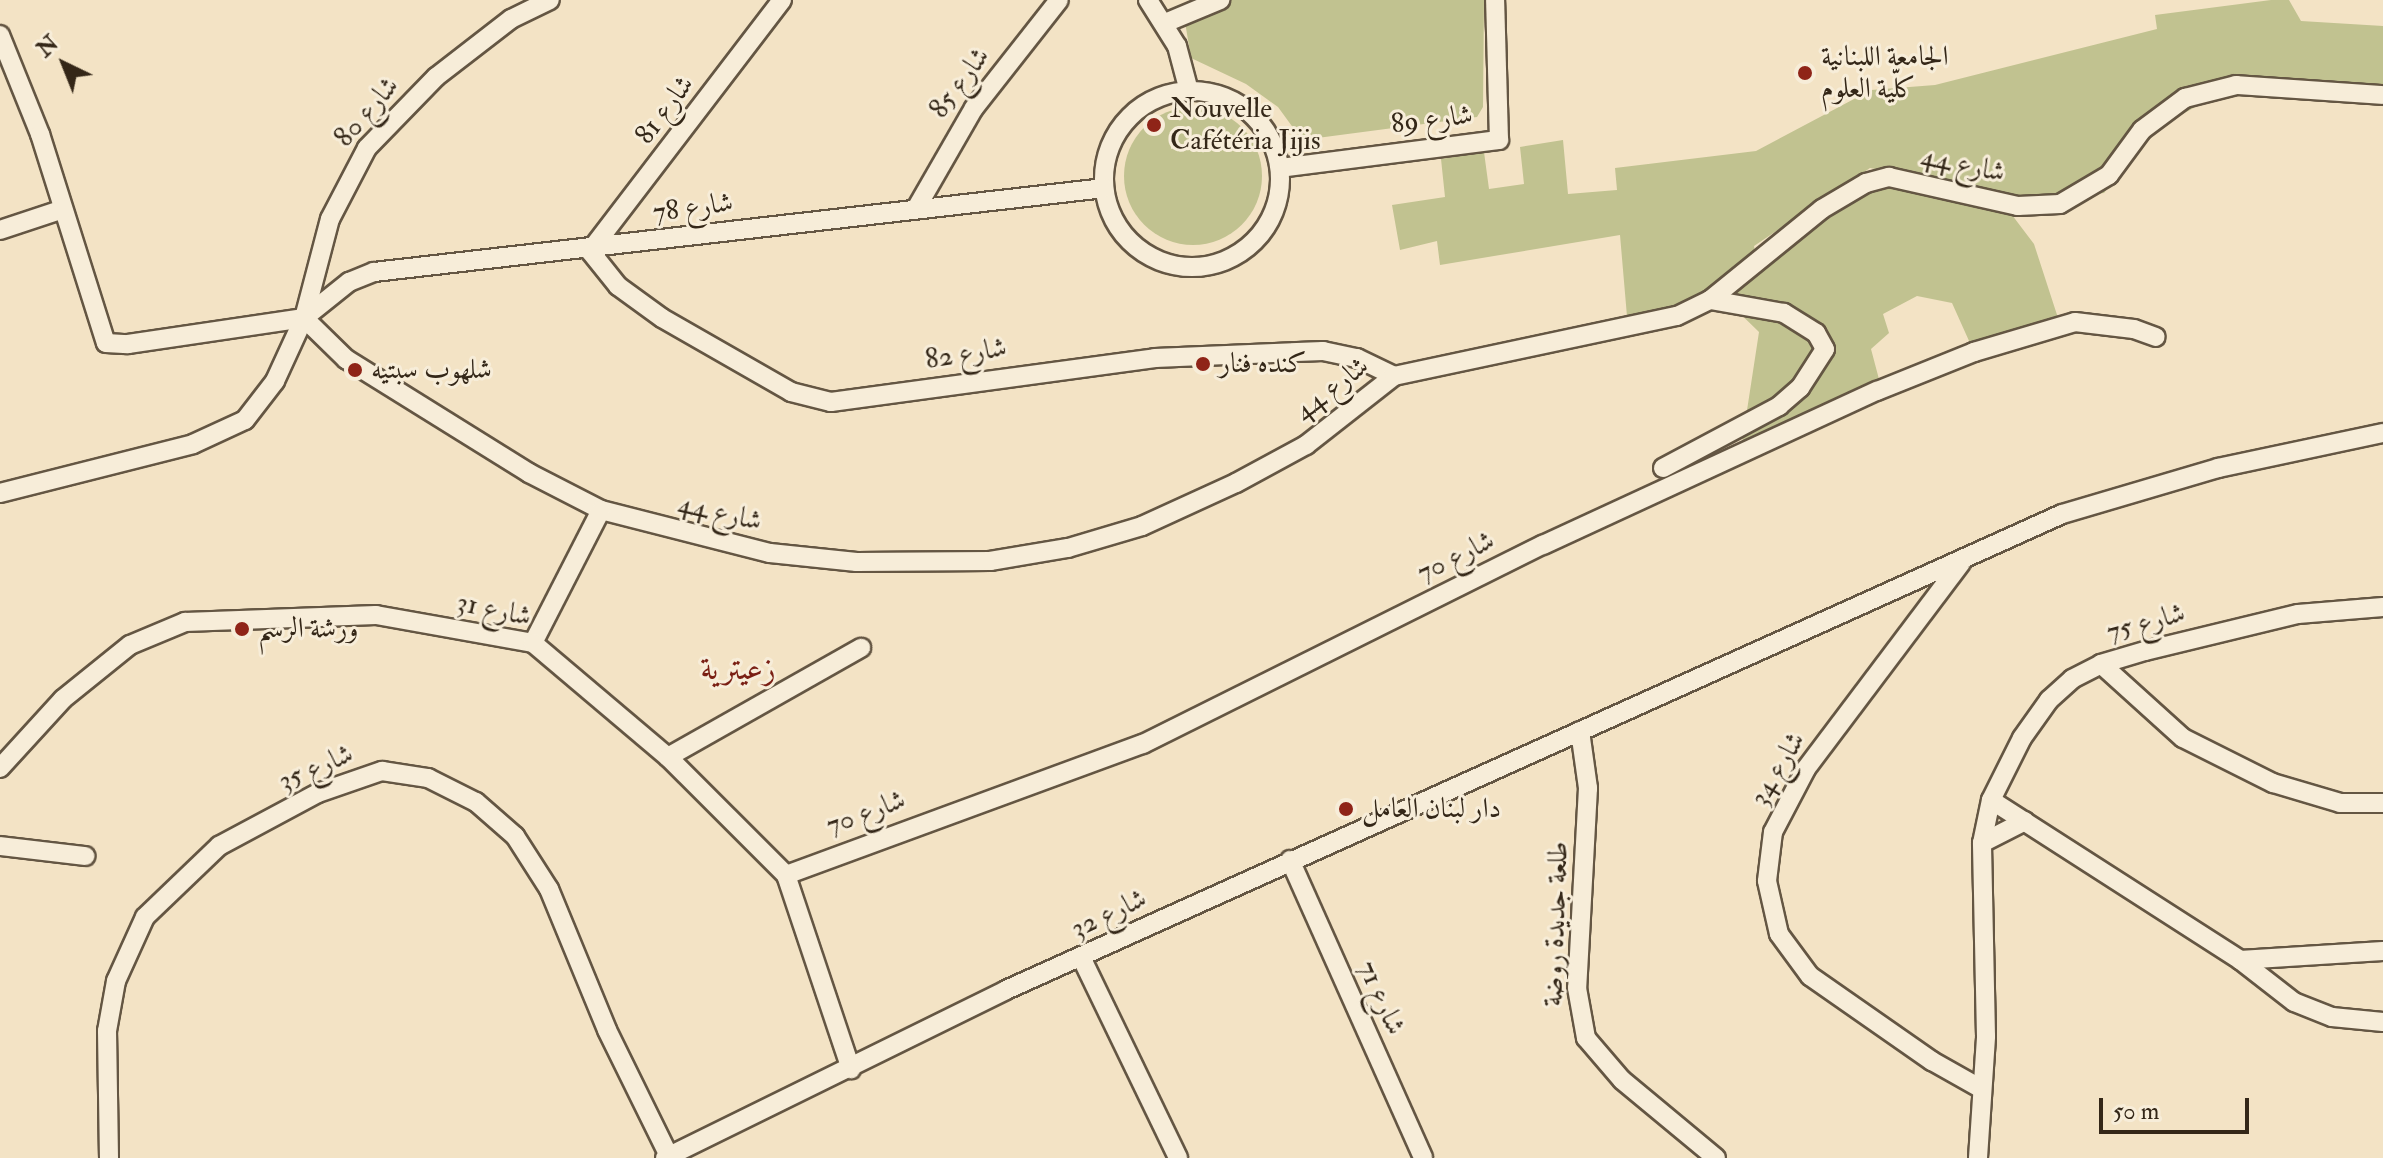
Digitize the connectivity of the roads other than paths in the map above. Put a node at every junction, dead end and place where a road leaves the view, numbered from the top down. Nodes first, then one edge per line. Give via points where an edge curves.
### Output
1 (550, 0) edge
2 (782, 0) edge
3 (1059, 0) edge
4 (1148, 0) edge
5 (1220, 0) edge
6 (1495, 0) edge
7 (1165, 23) junction
8 (0, 35) edge
9 (1189, 91) junction
10 (2383, 95) edge
11 (1280, 168) junction
12 (1104, 188) junction
13 (917, 207) junction
14 (63, 209) junction
15 (0, 230) edge
16 (590, 251) junction
17 (1710, 300) junction
18 (304, 318) junction
19 (2156, 337) dead end
20 (1394, 376) junction
21 (2383, 433) edge
22 (1663, 468) dead end
23 (0, 493) edge
24 (601, 510) junction
25 (1961, 563) junction
26 (2383, 607) edge
27 (533, 643) junction
28 (861, 648) dead end
29 (2101, 664) junction
30 (1580, 731) junction
31 (668, 757) junction
32 (0, 768) edge
33 (1991, 800) junction
34 (2383, 803) edge
35 (2025, 821) junction
36 (1982, 843) junction
37 (0, 846) edge
38 (85, 856) dead end
39 (1290, 860) junction
40 (786, 875) junction
41 (2383, 951) edge
42 (1082, 959) junction
43 (2240, 960) junction
44 (2383, 1022) edge
45 (851, 1069) junction
46 (1980, 1088) junction
47 (667, 1157) edge
48 (109, 1158) edge
49 (1178, 1158) edge
50 (1423, 1158) edge
51 (1716, 1158) edge
52 (1978, 1158) edge

1 - 18 street, شارع 80 via 511,19 436,77 367,148 330,219
2 - 16 street, شارع 81
3 - 13 street, شارع 85 via 974,108
4 - 7 street
5 - 7 street
6 - 11 street, شارع 89 via 1499,140
7 - 9 street via 1185,66
8 - 14 street
9 - 11 street via 1226,97 1249,112 1268,133
9 - 12 street via 1155,100 1126,121 1108,152
10 - 17 street, شارع 44 via 2236,85 2185,98 2142,130 2100,182 2077,198 2051,206 2004,203 1889,177 1866,183 1822,209
11 - 12 street via 1277,205 1259,238 1211,266 1174,266 1140,251 1115,223
12 - 13 street, شارع 78
13 - 16 street, شارع 78
14 - 15 street
14 - 18 street via 106,343
16 - 18 street, شارع 78 via 374,272 349,282
16 - 20 street, شارع 82 via 618,286 662,318 791,392 831,402 1155,358 1323,351 1357,358
17 - 20 street, شارع 44 via 1650,324
17 - 22 street via 1784,313 1816,333 1825,349 1800,388 1779,406
18 - 23 street via 261,402 224,433
18 - 24 street, شارع 44 via 346,359 529,473
19 - 40 street, شارع 70 via 2075,322 1974,352 1877,391 1543,545 1143,744
20 - 24 street, شارع 44 via 1316,438 1236,483 1142,526 1068,548 990,561 857,562 770,553
21 - 25 street, شارع 34 via 2117,496 2062,514
24 - 27 street
25 - 30 street, شارع 34 via 1898,585
25 - 46 street, شارع 34 via 1806,769 1773,832 1767,881 1779,934 1810,976
26 - 29 street, شارع 75 via 2298,614
27 - 31 street, شارع 31
27 - 32 street, شارع 31 via 376,615 185,622 119,654 63,699
28 - 31 street
29 - 33 street, شارع 75 via 2072,679 2049,700 2022,738
29 - 34 street via 2183,738 2273,783 2340,803
30 - 39 street, شارع 32
30 - 51 street, طلعة جديدة روضة via 1588,788 1577,988 1586,1038 1622,1080
31 - 40 street, شارع 31
33 - 35 street
33 - 36 street, شارع 75
35 - 36 street
35 - 43 street
36 - 46 street, شارع 75 via 1986,1036
37 - 38 street
39 - 42 street, شارع 32
39 - 50 street, شارع 71
40 - 45 street, شارع 31
41 - 43 street
42 - 45 street, شارع 32 via 1006,990
42 - 49 street
43 - 44 street via 2294,1002 2332,1017
45 - 47 street, شارع 32
46 - 52 street, شارع 75
47 - 48 street, شارع 35 via 549,889 515,836 476,802 428,778 382,771 318,793 219,846 145,917 116,981 107,1031

